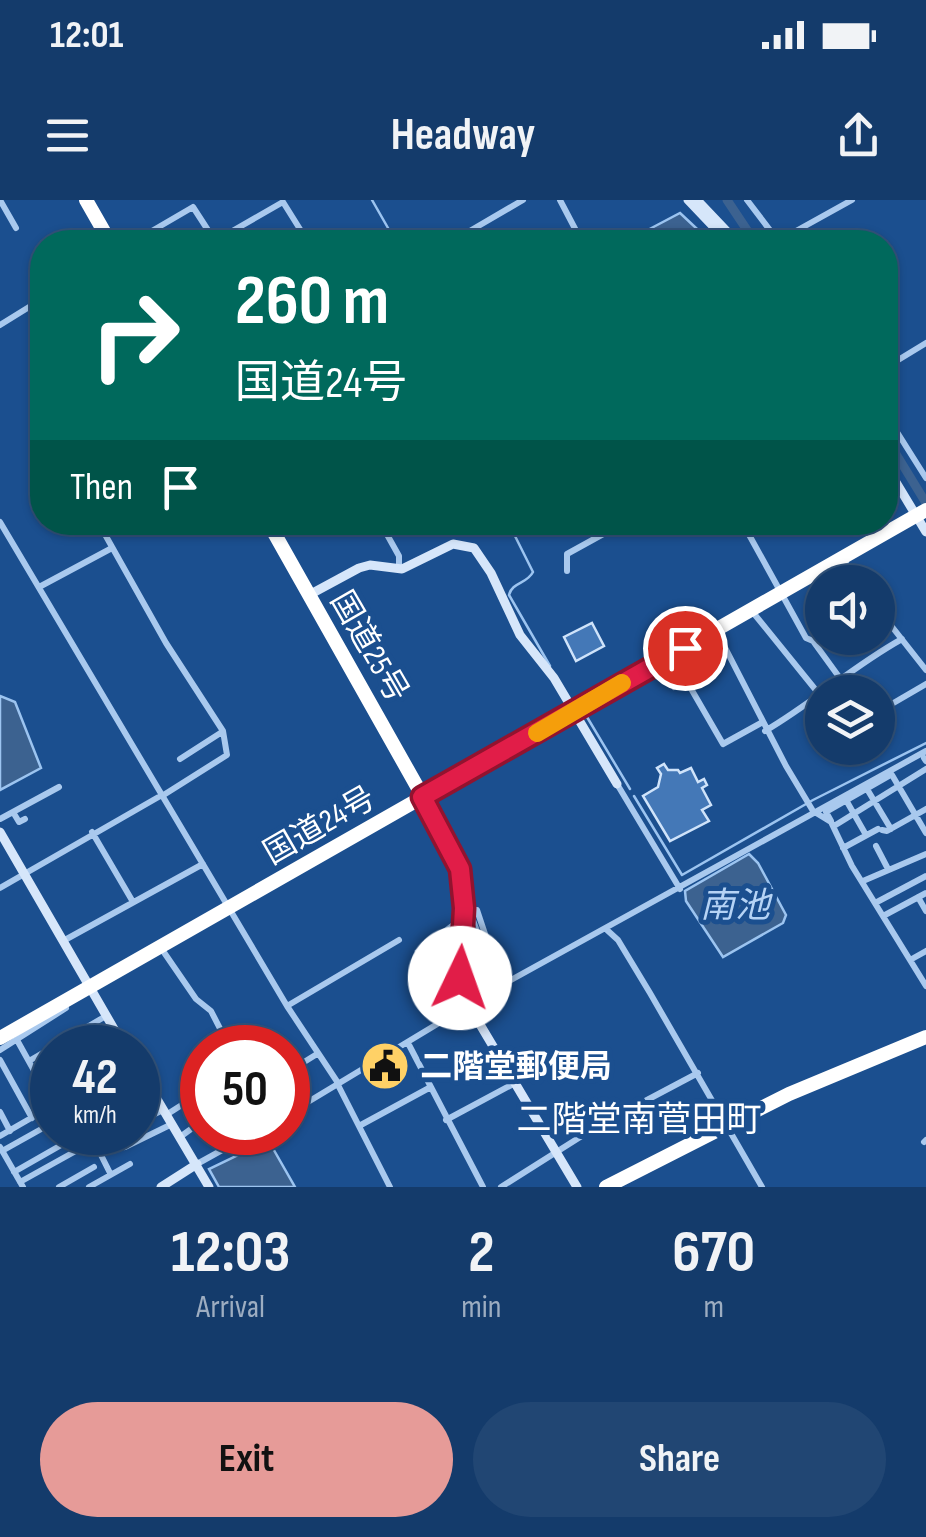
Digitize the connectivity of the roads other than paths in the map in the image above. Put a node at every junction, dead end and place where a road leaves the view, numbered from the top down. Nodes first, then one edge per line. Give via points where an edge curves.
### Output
1 (0, 200) edge
2 (86, 200) edge
3 (523, 200) edge
4 (560, 200) edge
5 (688, 200) edge
6 (697, 200) edge
7 (747, 200) edge
8 (852, 200) edge
9 (16, 228) dead end
10 (103, 230) edge
11 (154, 230) edge
12 (208, 230) edge
13 (234, 230) edge
14 (300, 230) edge
15 (472, 230) edge
16 (576, 230) edge
17 (717, 230) edge
18 (726, 230) edge
19 (770, 230) edge
20 (800, 230) edge
21 (30, 306) edge
22 (0, 325) edge
23 (926, 344) edge
24 (898, 360) edge
25 (898, 434) edge
26 (926, 478) edge
27 (898, 482) edge
28 (898, 495) edge
29 (921, 513) edge
30 (0, 522) edge
31 (898, 526) edge
32 (926, 532) edge
33 (105, 535) edge
34 (275, 535) edge
35 (387, 535) edge
36 (601, 535) edge
37 (749, 535) edge
38 (882, 535) edge
39 (112, 548) junction
40 (842, 558) junction
41 (847, 565) edge
42 (399, 568) junction
43 (567, 571) dead end
44 (41, 586) junction
45 (782, 592) junction
46 (310, 595) junction
47 (751, 610) junction
48 (716, 630) junction
49 (895, 630) edge
50 (902, 639) junction
51 (926, 670) edge
52 (836, 675) edge
53 (843, 675) edge
54 (805, 677) edge
55 (926, 684) edge
56 (674, 687) dead end
57 (805, 702) edge
58 (895, 702) edge
59 (574, 711) junction
60 (764, 727) junction
61 (224, 731) junction
62 (923, 757) edge
63 (180, 759) dead end
64 (926, 769) edge
65 (892, 774) junction
66 (618, 784) joint
67 (59, 786) dead end
68 (898, 787) junction
69 (867, 789) junction
70 (162, 795) junction
71 (422, 797) junction
72 (846, 800) junction
73 (875, 802) junction
74 (926, 808) edge
75 (815, 809) junction
76 (13, 812) junction
77 (854, 814) junction
78 (914, 816) junction
79 (0, 819) edge
80 (25, 819) dead end
81 (832, 824) junction
82 (884, 829) junction
83 (0, 832) edge
84 (92, 832) junction
85 (926, 833) edge
86 (866, 835) junction
87 (876, 846) dead end
88 (843, 848) junction
89 (926, 854) edge
90 (203, 864) junction
91 (888, 868) junction
92 (25, 873) junction
93 (926, 876) edge
94 (863, 880) junction
95 (0, 888) edge
96 (680, 889) junction
97 (922, 895) edge
98 (133, 902) junction
99 (876, 902) junction
100 (231, 907) junction
101 (926, 911) edge
102 (464, 912) junction
103 (885, 915) junction
104 (607, 930) junction
105 (400, 940) dead end
106 (63, 941) junction
107 (160, 946) junction
108 (926, 951) edge
109 (910, 960) junction
110 (502, 985) junction
111 (926, 986) edge
112 (87, 991) junction
113 (466, 1002) junction
114 (287, 1006) junction
115 (106, 1016) junction
116 (91, 1025) edge
117 (111, 1025) edge
118 (218, 1025) edge
119 (926, 1037) edge
120 (0, 1038) edge
121 (17, 1040) junction
122 (408, 1043) junction
123 (926, 1045) edge
124 (0, 1050) edge
125 (317, 1054) junction
126 (310, 1058) edge
127 (0, 1060) edge
128 (30, 1061) edge
129 (698, 1073) junction
130 (337, 1083) junction
131 (516, 1083) junction
132 (430, 1088) junction
133 (310, 1100) edge
134 (160, 1106) edge
135 (180, 1108) edge
136 (0, 1112) edge
137 (30, 1114) edge
138 (167, 1117) junction
139 (160, 1118) edge
140 (30, 1119) edge
141 (446, 1120) junction
142 (160, 1122) edge
143 (359, 1126) junction
144 (10, 1131) junction
145 (30, 1134) edge
146 (0, 1136) edge
147 (180, 1137) edge
148 (1, 1149) edge
149 (556, 1153) junction
150 (44, 1155) edge
151 (70, 1155) edge
152 (101, 1155) edge
153 (191, 1155) edge
154 (213, 1155) edge
155 (130, 1164) dead end
156 (197, 1164) junction
157 (94, 1166) dead end
158 (14, 1172) junction
159 (110, 1173) junction
160 (516, 1183) edge
161 (22, 1185) edge
162 (59, 1187) edge
163 (89, 1187) edge
164 (160, 1187) edge
165 (209, 1187) edge
166 (390, 1187) edge
167 (483, 1187) edge
168 (500, 1187) edge
169 (577, 1187) edge
170 (606, 1187) edge
171 (622, 1187) edge
172 (762, 1187) edge

1 - 9 street
2 - 10 highway
3 - 15 street
4 - 16 street
5 - 17 street
6 - 18 street
7 - 19 street
8 - 20 street
11 - 12 street via 193,207
13 - 14 street via 283,202
21 - 22 street
23 - 24 street
25 - 26 street
27 - 29 street
28 - 29 street via 908,511
29 - 31 highway, 国道24号
29 - 32 street
30 - 44 street
33 - 39 street
34 - 46 highway, 国道25号
35 - 42 street
36 - 43 street via 566,554
37 - 45 street
38 - 40 highway, 国道24号
39 - 44 street
39 - 61 street
40 - 41 street
40 - 45 highway, 国道24号
42 - 46 street via 358,568
42 - 59 street via 453,544 474,548 520,635
44 - 70 street
45 - 47 highway, 国道24号
45 - 52 street
46 - 71 highway, 国道25号
47 - 48 highway, 国道24号
47 - 54 street
48 - 59 highway, 国道24号
48 - 60 street
49 - 50 street
50 - 51 street
50 - 53 street
55 - 58 street
56 - 60 street via 686,680 723,744
57 - 60 street
59 - 66 street
59 - 71 highway, 国道24号
60 - 75 street
61 - 63 street
61 - 70 street via 227,754
62 - 65 street
62 - 75 street
64 - 68 street
65 - 68 street
65 - 69 street
66 - 96 street
67 - 76 street
68 - 73 street
68 - 78 street
69 - 72 street
69 - 73 street
70 - 84 street
70 - 90 street
71 - 100 highway, 国道24号
71 - 102 street via 460,869
72 - 75 street
72 - 77 street
73 - 77 street
73 - 82 street
74 - 78 street
75 - 81 street
75 - 96 street
76 - 79 street
76 - 80 street via 19,822
77 - 81 street
77 - 86 street
78 - 82 street
78 - 85 street
81 - 88 street
82 - 86 street
83 - 92 street
84 - 92 street
84 - 98 street
86 - 88 street
87 - 91 street
88 - 94 street
89 - 91 street
90 - 98 street
90 - 100 street
91 - 94 street
92 - 95 street
92 - 106 street
93 - 99 street
94 - 99 street
96 - 104 street
97 - 101 street
97 - 103 street
98 - 106 street
99 - 103 street
100 - 107 highway, 国道24号
100 - 114 street
102 - 110 street via 476,910
102 - 113 street via 459,966
103 - 109 street
104 - 110 street
104 - 129 street
105 - 114 street
106 - 112 street
107 - 112 highway, 国道24号
107 - 118 street
108 - 109 street
109 - 111 street
110 - 113 street
112 - 115 street
112 - 120 highway, 国道24号
112 - 121 street
113 - 122 street
113 - 131 street
114 - 125 street
115 - 116 street
115 - 117 street
119 - 170 highway, bridge via 788,1094
121 - 124 street
121 - 128 street
122 - 130 street
122 - 132 street
123 - 171 highway, bridge via 791,1101
125 - 126 street
125 - 130 street
127 - 137 street
129 - 149 street
129 - 172 street
130 - 133 street
130 - 143 street
131 - 141 street
131 - 149 street
132 - 141 street
132 - 143 street
134 - 138 street
135 - 138 street
136 - 144 street
138 - 139 street
138 - 142 street
138 - 147 street
140 - 144 street
141 - 167 street
143 - 166 street
144 - 146 street
145 - 148 street
148 - 158 street
149 - 160 street
149 - 169 street
150 - 158 street
151 - 161 street
152 - 159 street
153 - 156 street
154 - 156 street
155 - 159 street
156 - 164 street
156 - 165 street
157 - 162 street
158 - 161 street
159 - 163 street
160 - 168 street

